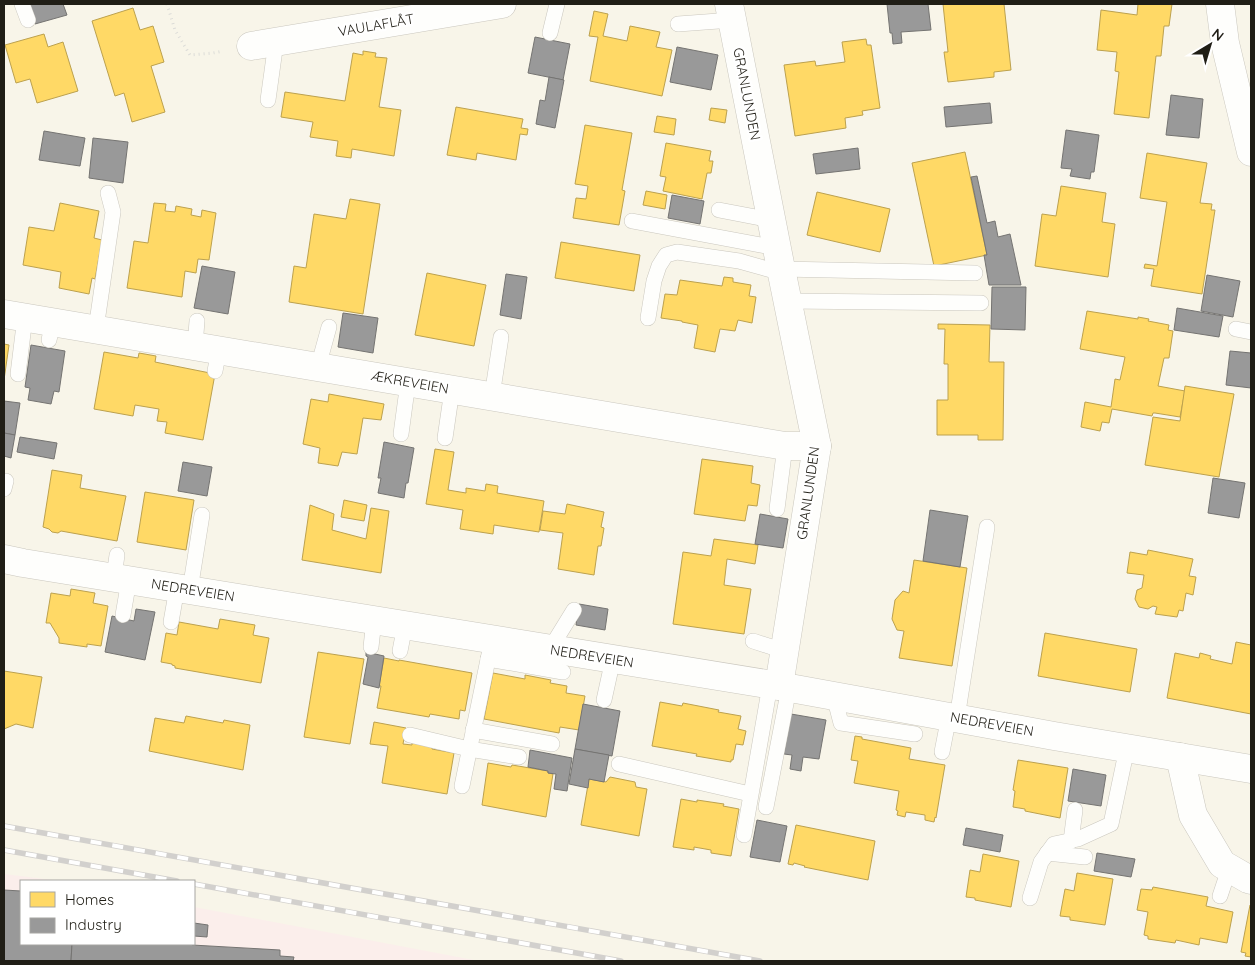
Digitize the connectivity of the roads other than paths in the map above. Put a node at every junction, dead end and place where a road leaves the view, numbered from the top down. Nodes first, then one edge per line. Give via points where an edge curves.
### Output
1 (22, 4) edge
2 (502, 4) edge
3 (556, 4) edge
4 (1220, 4) edge
5 (466, 7) edge
6 (730, 12) edge
7 (28, 20) dead end
8 (678, 24) dead end
9 (550, 33) dead end
10 (263, 44) joint
11 (268, 100) dead end
12 (1251, 152) edge
13 (108, 193) dead end
14 (720, 210) dead end
15 (771, 220) junction
16 (632, 221) dead end
17 (780, 263) junction
18 (975, 273) dead end
19 (788, 301) junction
20 (981, 303) dead end
21 (14, 315) edge
22 (648, 318) dead end
23 (329, 327) dead end
24 (96, 329) junction
25 (1236, 329) dead end
26 (1251, 332) edge
27 (501, 337) dead end
28 (318, 367) junction
29 (18, 374) dead end
30 (408, 382) junction
31 (452, 390) junction
32 (492, 396) junction
33 (401, 434) dead end
34 (445, 438) dead end
35 (785, 446) junction
36 (817, 446) junction
37 (777, 509) dead end
38 (202, 515) dead end
39 (987, 527) dead end
40 (4, 559) edge
41 (120, 571) junction
42 (184, 589) junction
43 (574, 610) dead end
44 (123, 615) dead end
45 (374, 620) junction
46 (171, 622) dead end
47 (405, 625) junction
48 (753, 641) dead end
49 (371, 647) dead end
50 (490, 649) junction
51 (550, 649) junction
52 (400, 651) dead end
53 (784, 651) junction
54 (612, 659) junction
55 (563, 672) dead end
56 (779, 686) junction
57 (834, 696) junction
58 (604, 700) dead end
59 (953, 717) junction
60 (473, 730) junction
61 (915, 734) dead end
62 (410, 735) dead end
63 (552, 744) dead end
64 (1127, 748) junction
65 (469, 749) junction
66 (942, 752) dead end
67 (1180, 757) junction
68 (519, 758) dead end
69 (620, 764) dead end
70 (1251, 769) edge
71 (462, 786) dead end
72 (750, 794) junction
73 (766, 807) dead end
74 (1075, 810) dead end
75 (744, 836) dead end
76 (1071, 841) junction
77 (1047, 853) junction
78 (1085, 857) dead end
79 (1240, 874) edge
80 (1220, 896) dead end
81 (1030, 898) dead end

1 - 7 lane
2 - 5 street, VAULAFLÅT
3 - 9 lane
4 - 12 street via 1225,43
5 - 10 street, VAULAFLÅT
6 - 8 lane
6 - 15 street, GRANLUNDEN
10 - 11 lane
13 - 24 lane via 113,212
14 - 15 lane
15 - 17 street, GRANLUNDEN
16 - 17 lane
17 - 18 lane
17 - 19 street, GRANLUNDEN
17 - 22 lane via 677,252 666,255 654,281
19 - 20 lane
19 - 36 street, GRANLUNDEN
21 - 24 street, ÆKREVEIEN via 51,331
21 - 29 lane
23 - 28 lane
24 - 28 street, ÆKREVEIEN
25 - 26 lane
27 - 32 lane
28 - 30 street, ÆKREVEIEN
30 - 31 street, ÆKREVEIEN
30 - 33 lane
31 - 32 street, ÆKREVEIEN
31 - 34 lane
32 - 35 street, ÆKREVEIEN
35 - 36 street, ÆKREVEIEN
35 - 37 lane
36 - 53 street, GRANLUNDEN
38 - 42 lane
39 - 59 lane
40 - 41 street, NEDREVEIEN
41 - 42 street, NEDREVEIEN
41 - 44 lane
42 - 45 street, NEDREVEIEN
42 - 46 lane
43 - 51 lane
45 - 47 street, NEDREVEIEN
45 - 49 lane
47 - 50 street, NEDREVEIEN
47 - 52 lane
48 - 53 lane
50 - 51 street, NEDREVEIEN
50 - 55 lane
50 - 60 lane
51 - 54 street, NEDREVEIEN
53 - 56 street, GRANLUNDEN
54 - 56 street, NEDREVEIEN
54 - 58 lane
56 - 57 street, NEDREVEIEN
56 - 72 lane
56 - 73 lane
57 - 59 street, NEDREVEIEN
57 - 61 lane via 842,723
59 - 64 street, NEDREVEIEN
59 - 66 lane
60 - 63 lane
60 - 65 lane
62 - 65 lane
64 - 67 street, NEDREVEIEN
64 - 76 lane via 1111,824
65 - 68 lane
65 - 71 lane
67 - 70 street, NEDREVEIEN
67 - 79 street via 1193,815 1222,864
69 - 72 lane
72 - 75 lane
74 - 76 lane
76 - 77 lane via 1054,844
77 - 78 lane
77 - 81 lane
79 - 80 lane

